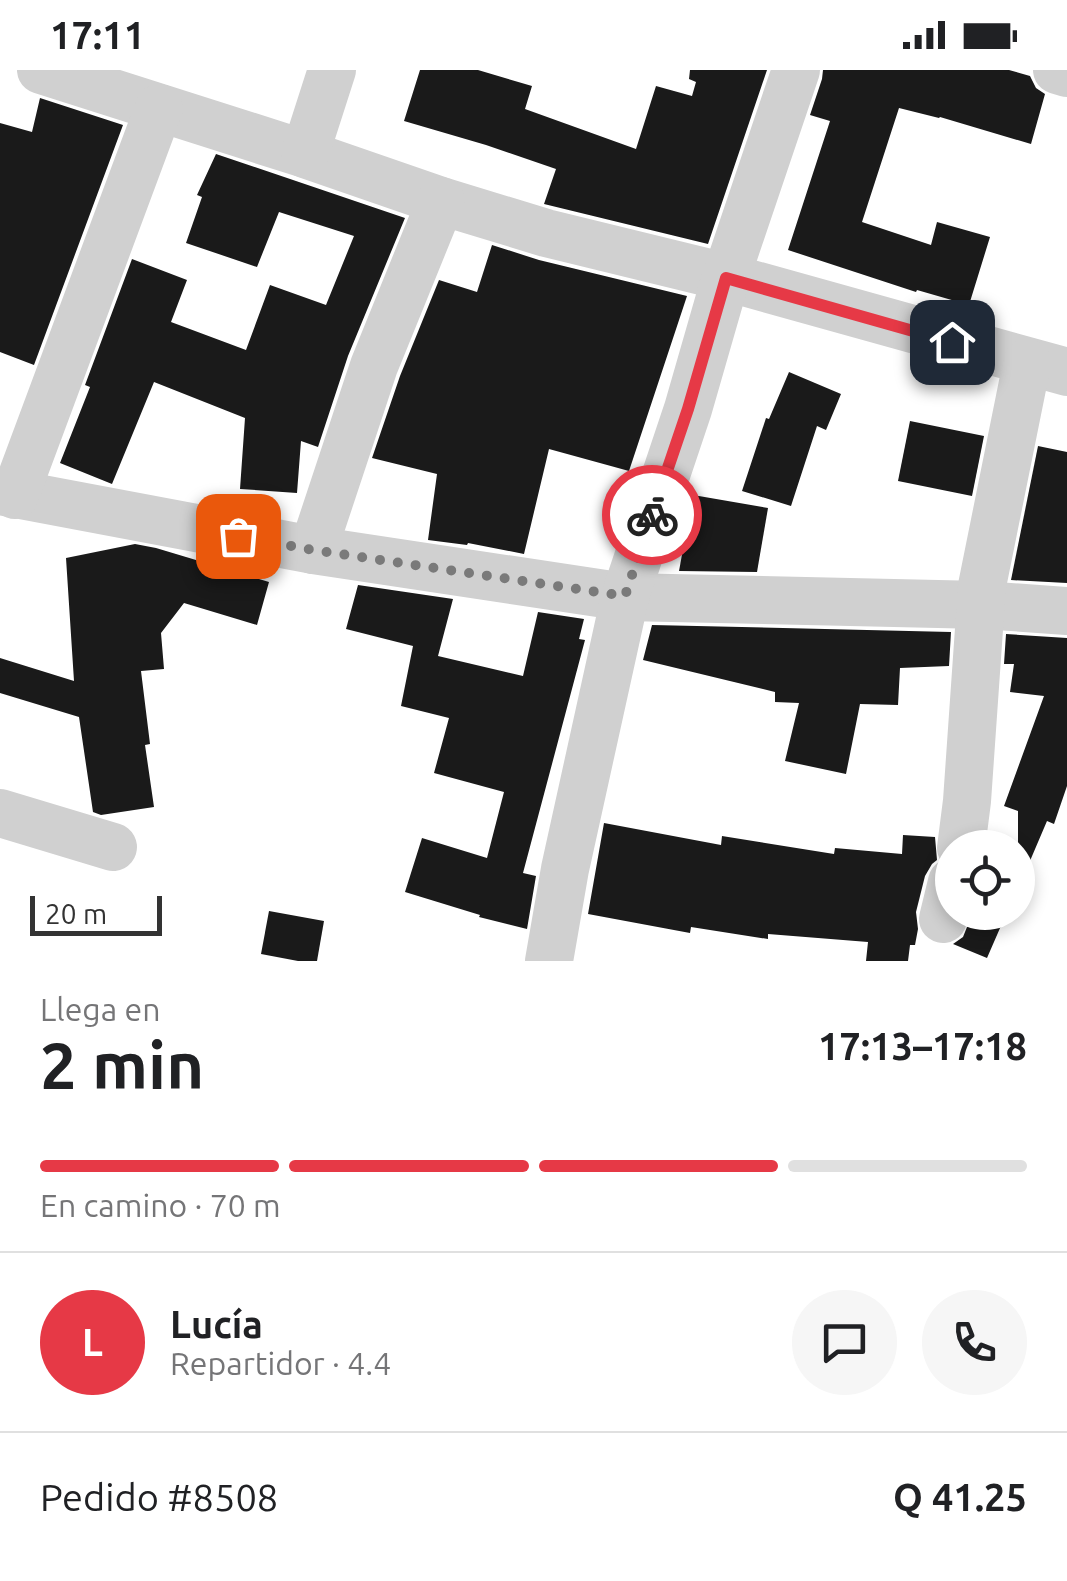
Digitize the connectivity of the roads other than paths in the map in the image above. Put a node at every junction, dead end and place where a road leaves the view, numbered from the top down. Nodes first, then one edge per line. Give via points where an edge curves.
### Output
1 (41, 70) edge
2 (332, 70) edge
3 (796, 70) edge
4 (1057, 70) edge
5 (1067, 73) edge
6 (159, 108) junction
7 (304, 154) junction
8 (441, 201) junction
9 (726, 278) junction
10 (1047, 368) edge
11 (8, 493) edge
12 (313, 550) junction
13 (625, 596) junction
14 (982, 605) junction
15 (1067, 611) edge
16 (0, 814) edge
17 (963, 830) edge
18 (113, 848) dead end
19 (549, 961) edge

1 - 6 street
2 - 7 street
3 - 9 street
4 - 5 street
6 - 7 street
6 - 11 street
7 - 8 street
8 - 9 street
8 - 12 street via 374,366
9 - 10 street
9 - 13 street
10 - 14 street via 982,586
11 - 12 street
12 - 13 street
13 - 14 street
13 - 19 street
14 - 15 street
14 - 17 street
16 - 18 street

